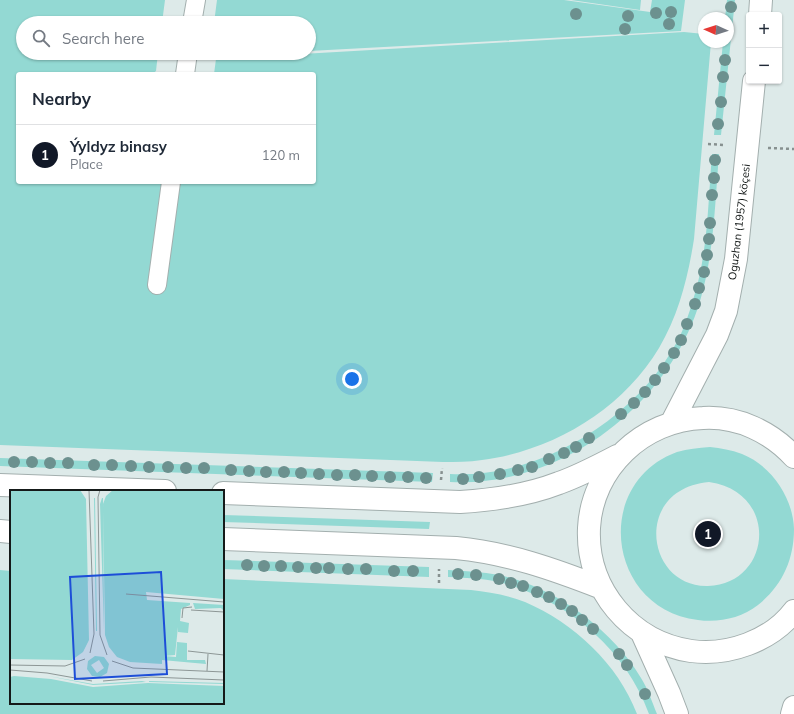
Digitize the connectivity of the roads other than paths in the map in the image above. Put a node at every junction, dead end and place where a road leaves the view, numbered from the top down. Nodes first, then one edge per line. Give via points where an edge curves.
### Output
1 (196, 0) edge
2 (762, 0) edge
3 (760, 12) edge
4 (193, 16) edge
5 (187, 60) edge
6 (185, 72) edge
7 (754, 84) edge
8 (171, 184) edge
9 (158, 286) dead end
10 (672, 422) junction
11 (620, 454) junction
12 (794, 458) edge
13 (0, 485) edge
14 (138, 490) edge
15 (224, 493) edge
16 (0, 531) edge
17 (10, 532) edge
18 (224, 539) edge
19 (602, 588) junction
20 (794, 611) edge
21 (642, 633) junction
22 (794, 708) edge
23 (677, 714) edge
24 (792, 714) edge

1 - 4 street
2 - 3 main road
5 - 6 street
7 - 10 main road, Oguzhan (1957) köçesi via 736,259 726,311 717,335
8 - 9 street
10 - 11 main road via 635,441
10 - 12 main road via 712,417 732,420 752,426 770,436
11 - 15 main road via 558,484 533,492 480,501
11 - 19 main road via 598,489 590,522 590,549 594,569
13 - 14 main road
16 - 17 main road
18 - 19 main road via 482,550 529,562
19 - 21 main road via 613,606
20 - 21 main road via 777,628 759,639 740,647 720,651 680,649 660,643
21 - 23 main road
22 - 24 main road

